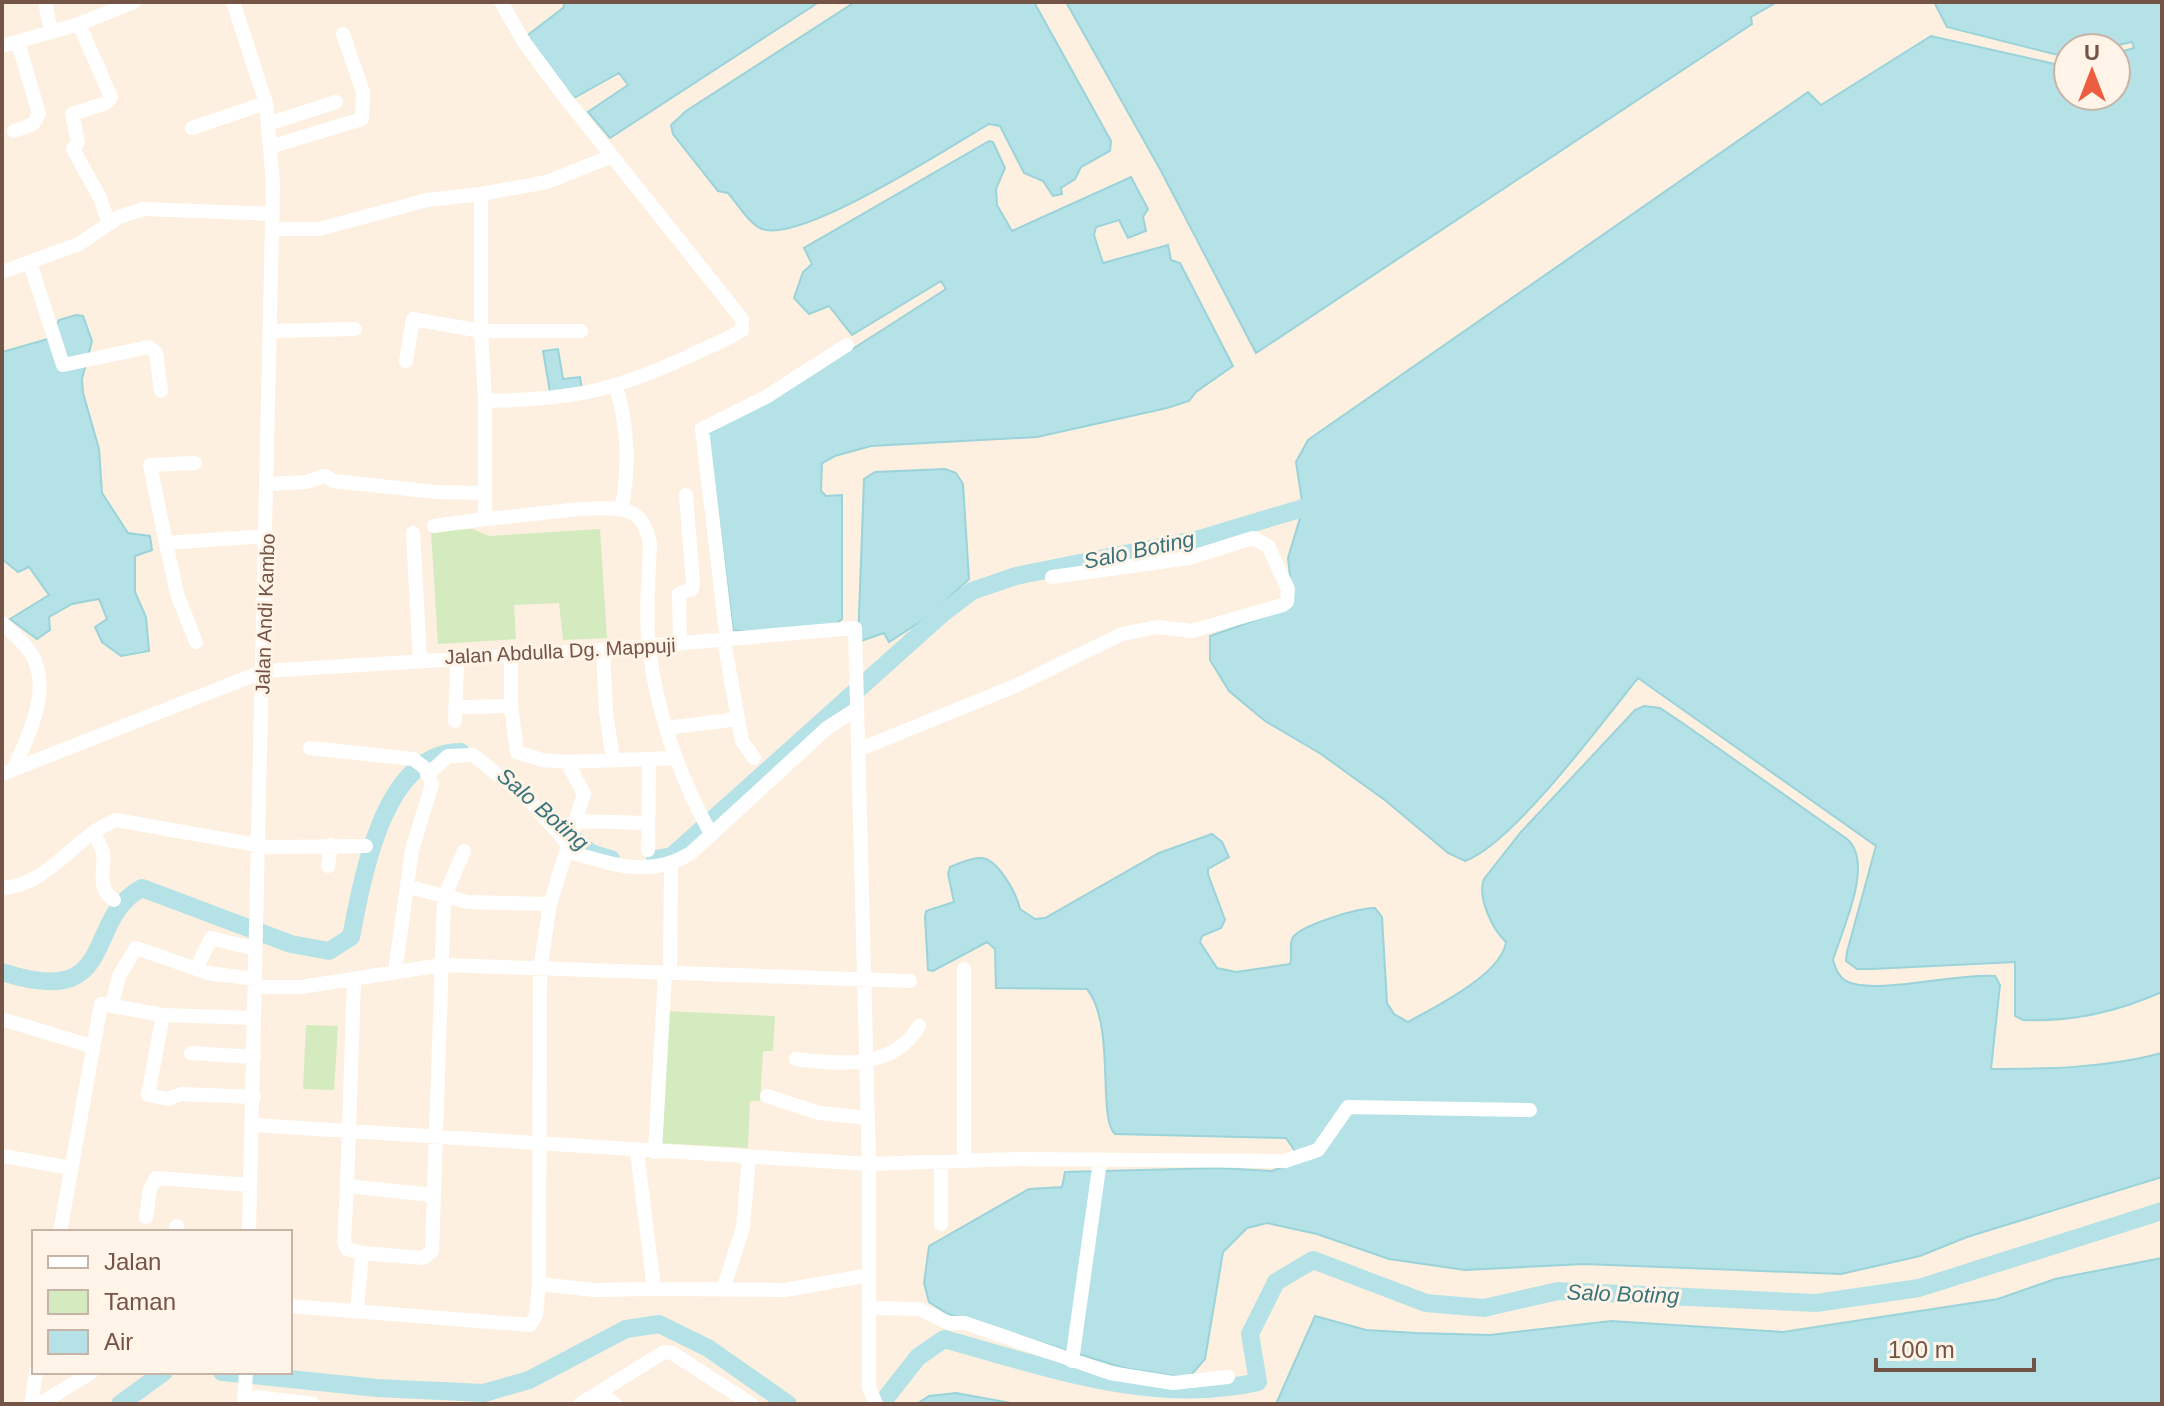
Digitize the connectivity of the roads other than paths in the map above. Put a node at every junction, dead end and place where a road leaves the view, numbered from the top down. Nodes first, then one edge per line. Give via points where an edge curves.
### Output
1 (45, 2) edge
2 (134, 2) edge
3 (233, 2) edge
4 (501, 2) edge
5 (79, 24) junction
6 (51, 32) junction
7 (343, 34) dead end
8 (18, 42) junction
9 (2, 46) edge
10 (336, 102) dead end
11 (266, 103) junction
12 (271, 123) junction
13 (192, 128) dead end
14 (14, 131) dead end
15 (273, 146) junction
16 (612, 156) junction
17 (481, 194) junction
18 (272, 221) junction
19 (109, 224) junction
20 (30, 263) junction
21 (2, 272) edge
22 (355, 329) dead end
23 (271, 331) junction
24 (481, 331) junction
25 (581, 331) dead end
26 (847, 345) dead end
27 (406, 361) dead end
28 (616, 387) junction
29 (161, 391) dead end
30 (485, 401) junction
31 (195, 463) dead end
32 (269, 484) junction
33 (485, 493) junction
34 (686, 495) dead end
35 (621, 510) junction
36 (485, 519) junction
37 (434, 526) dead end
38 (413, 533) dead end
39 (267, 536) junction
40 (166, 543) junction
41 (1052, 577) dead end
42 (2, 623) edge
43 (726, 641) junction
44 (196, 642) dead end
45 (680, 644) junction
46 (649, 646) junction
47 (603, 650) junction
48 (511, 656) junction
49 (457, 658) junction
50 (420, 659) junction
51 (264, 671) junction
52 (511, 706) junction
53 (465, 707) dead end
54 (855, 708) junction
55 (738, 719) junction
56 (455, 721) dead end
57 (666, 728) junction
58 (310, 748) dead end
59 (858, 750) junction
60 (673, 758) junction
61 (754, 758) dead end
62 (649, 759) junction
63 (613, 760) junction
64 (567, 762) junction
65 (422, 768) junction
66 (8, 772) edge
67 (647, 823) junction
68 (707, 828) junction
69 (94, 834) junction
70 (572, 837) junction
71 (257, 845) junction
72 (331, 845) junction
73 (366, 846) dead end
74 (648, 850) dead end
75 (464, 851) dead end
76 (671, 865) junction
77 (328, 866) dead end
78 (409, 887) junction
79 (2, 888) edge
80 (444, 898) junction
81 (114, 900) dead end
82 (550, 904) junction
83 (256, 942) junction
84 (442, 965) junction
85 (196, 969) junction
86 (964, 969) dead end
87 (540, 970) junction
88 (395, 972) junction
89 (668, 973) junction
90 (354, 981) junction
91 (864, 981) junction
92 (910, 981) dead end
93 (255, 983) junction
94 (112, 1004) junction
95 (163, 1015) junction
96 (254, 1018) junction
97 (2, 1019) edge
98 (919, 1026) dead end
99 (91, 1046) junction
100 (191, 1053) dead end
101 (254, 1057) junction
102 (796, 1059) dead end
103 (865, 1062) junction
104 (767, 1096) dead end
105 (254, 1097) junction
106 (1530, 1110) dead end
107 (868, 1118) junction
108 (253, 1125) junction
109 (349, 1133) junction
110 (433, 1139) junction
111 (541, 1145) junction
112 (637, 1151) junction
113 (655, 1152) junction
114 (2, 1156) edge
115 (749, 1157) junction
116 (964, 1161) junction
117 (1100, 1161) junction
118 (941, 1162) junction
119 (869, 1164) junction
120 (72, 1168) junction
121 (250, 1185) junction
122 (347, 1186) junction
123 (432, 1195) junction
124 (146, 1217) dead end
125 (941, 1224) dead end
126 (60, 1230) edge
127 (249, 1230) edge
128 (362, 1253) junction
129 (869, 1275) junction
130 (539, 1284) junction
131 (654, 1289) junction
132 (723, 1290) junction
133 (292, 1306) edge
134 (869, 1308) junction
135 (357, 1311) junction
136 (1072, 1361) junction
137 (36, 1374) edge
138 (89, 1374) edge
139 (246, 1374) edge
140 (1228, 1377) dead end
141 (598, 1393) junction
142 (873, 1398) edge
143 (244, 1400) edge
144 (31, 1404) edge
145 (40, 1404) edge
146 (313, 1404) edge
147 (580, 1404) edge
148 (615, 1404) edge
149 (751, 1404) edge

1 - 6 street
2 - 5 street
3 - 11 street, Jalan Andi Kambo
4 - 16 street via 524,42
5 - 6 street
5 - 19 street via 111,97 72,114 78,142 73,149
6 - 8 street
7 - 15 street via 363,92 362,119
8 - 9 street
8 - 14 street via 39,114 33,124
10 - 12 street
11 - 12 street, Jalan Andi Kambo
11 - 13 street
12 - 15 street, Jalan Andi Kambo
15 - 18 street, Jalan Andi Kambo
16 - 17 street via 547,182
16 - 28 street via 744,327
17 - 18 street via 427,200 319,229
17 - 24 street
18 - 19 street via 143,209
18 - 23 street, Jalan Andi Kambo
19 - 20 street via 79,244
20 - 21 street
20 - 29 street via 63,365 149,347 156,353
22 - 23 street
23 - 32 street, Jalan Andi Kambo
24 - 25 street
24 - 27 street via 413,319
24 - 30 street
26 - 43 street via 766,397 702,429
28 - 30 street via 565,398
28 - 35 street via 627,479
30 - 33 street
31 - 40 street via 150,465
32 - 33 street via 325,476 436,492
32 - 39 street, Jalan Andi Kambo
33 - 36 street
34 - 45 street via 693,583 692,589 679,594
35 - 36 street
35 - 46 street via 640,519 650,543
36 - 37 street
38 - 50 street
39 - 40 street
39 - 51 street, Jalan Andi Kambo
40 - 44 street via 177,594
41 - 59 street via 1189,558 1253,538 1268,546 1288,597 1283,605 1192,631 1157,627 1122,634 1015,686
42 - 66 street via 33,657 39,696
43 - 45 street, Jalan Abdulla Dg. Mappuji
43 - 54 street, Jalan Abdulla Dg. Mappuji via 855,628
43 - 55 street
45 - 46 street, Jalan Abdulla Dg. Mappuji
46 - 47 street, Jalan Abdulla Dg. Mappuji
46 - 57 street
47 - 48 street, Jalan Abdulla Dg. Mappuji
47 - 63 street
48 - 49 street, Jalan Abdulla Dg. Mappuji
48 - 52 street
49 - 50 street, Jalan Abdulla Dg. Mappuji
49 - 56 street
50 - 51 street, Jalan Abdulla Dg. Mappuji
51 - 66 street, Jalan Abdulla Dg. Mappuji
51 - 71 street, Jalan Andi Kambo
52 - 53 street
52 - 64 street via 517,752
54 - 59 street
54 - 68 street
55 - 57 street
55 - 61 street via 746,750
57 - 60 street
58 - 65 street
59 - 91 street
60 - 62 street
60 - 68 street
62 - 63 street
62 - 67 street
63 - 64 street
64 - 70 street via 584,791
65 - 70 street via 448,756 473,755
65 - 78 street via 432,784 416,833
67 - 70 street
67 - 74 street
68 - 76 street via 691,853
69 - 71 street via 123,820
69 - 79 street via 31,884
69 - 81 street via 104,855 100,868 106,894
70 - 76 street via 629,868
70 - 82 street
71 - 72 street
71 - 83 street, Jalan Andi Kambo
72 - 73 street
72 - 77 street
75 - 80 street
76 - 89 street
78 - 80 street
78 - 88 street
80 - 82 street via 490,905
80 - 84 street
82 - 87 street
83 - 85 street via 211,938
83 - 93 street, Jalan Andi Kambo
84 - 87 street
84 - 88 street
84 - 110 street
85 - 93 street
85 - 94 street via 136,948 119,976
86 - 116 street
87 - 89 street
87 - 111 street
88 - 90 street
89 - 91 street
89 - 113 street
90 - 93 street via 301,987
90 - 109 street
91 - 92 street
91 - 103 street
93 - 96 street, Jalan Andi Kambo
94 - 95 street
94 - 99 street via 99,1007
95 - 96 street
95 - 105 street via 148,1095
96 - 101 street, Jalan Andi Kambo
97 - 99 street
98 - 103 street via 905,1045
99 - 120 street
100 - 101 street
101 - 105 street, Jalan Andi Kambo
102 - 103 street
103 - 107 street
104 - 107 street via 819,1113
105 - 108 street, Jalan Andi Kambo
106 - 117 street via 1348,1107 1318,1150 1285,1161
107 - 119 street
108 - 109 street
108 - 121 street, Jalan Andi Kambo
109 - 110 street
109 - 122 street
110 - 111 street
110 - 123 street
111 - 112 street
111 - 130 street
112 - 113 street
112 - 131 street
113 - 115 street
114 - 120 street
115 - 119 street
115 - 132 street via 743,1227
116 - 117 street
116 - 118 street
117 - 136 street
118 - 119 street
118 - 125 street
119 - 129 street
120 - 126 street
121 - 124 street via 156,1178
121 - 127 street, Jalan Andi Kambo
122 - 123 street
122 - 128 street via 344,1242 347,1249
123 - 128 street via 430,1255
128 - 135 street
129 - 132 street via 806,1288
129 - 134 street
130 - 131 street
130 - 135 street via 530,1325
131 - 132 street
133 - 135 street
134 - 136 street via 919,1309
134 - 142 street
136 - 140 street via 1164,1382
137 - 144 street
138 - 145 street
139 - 143 street
141 - 147 street
141 - 148 street
141 - 149 street via 664,1352
143 - 146 street

